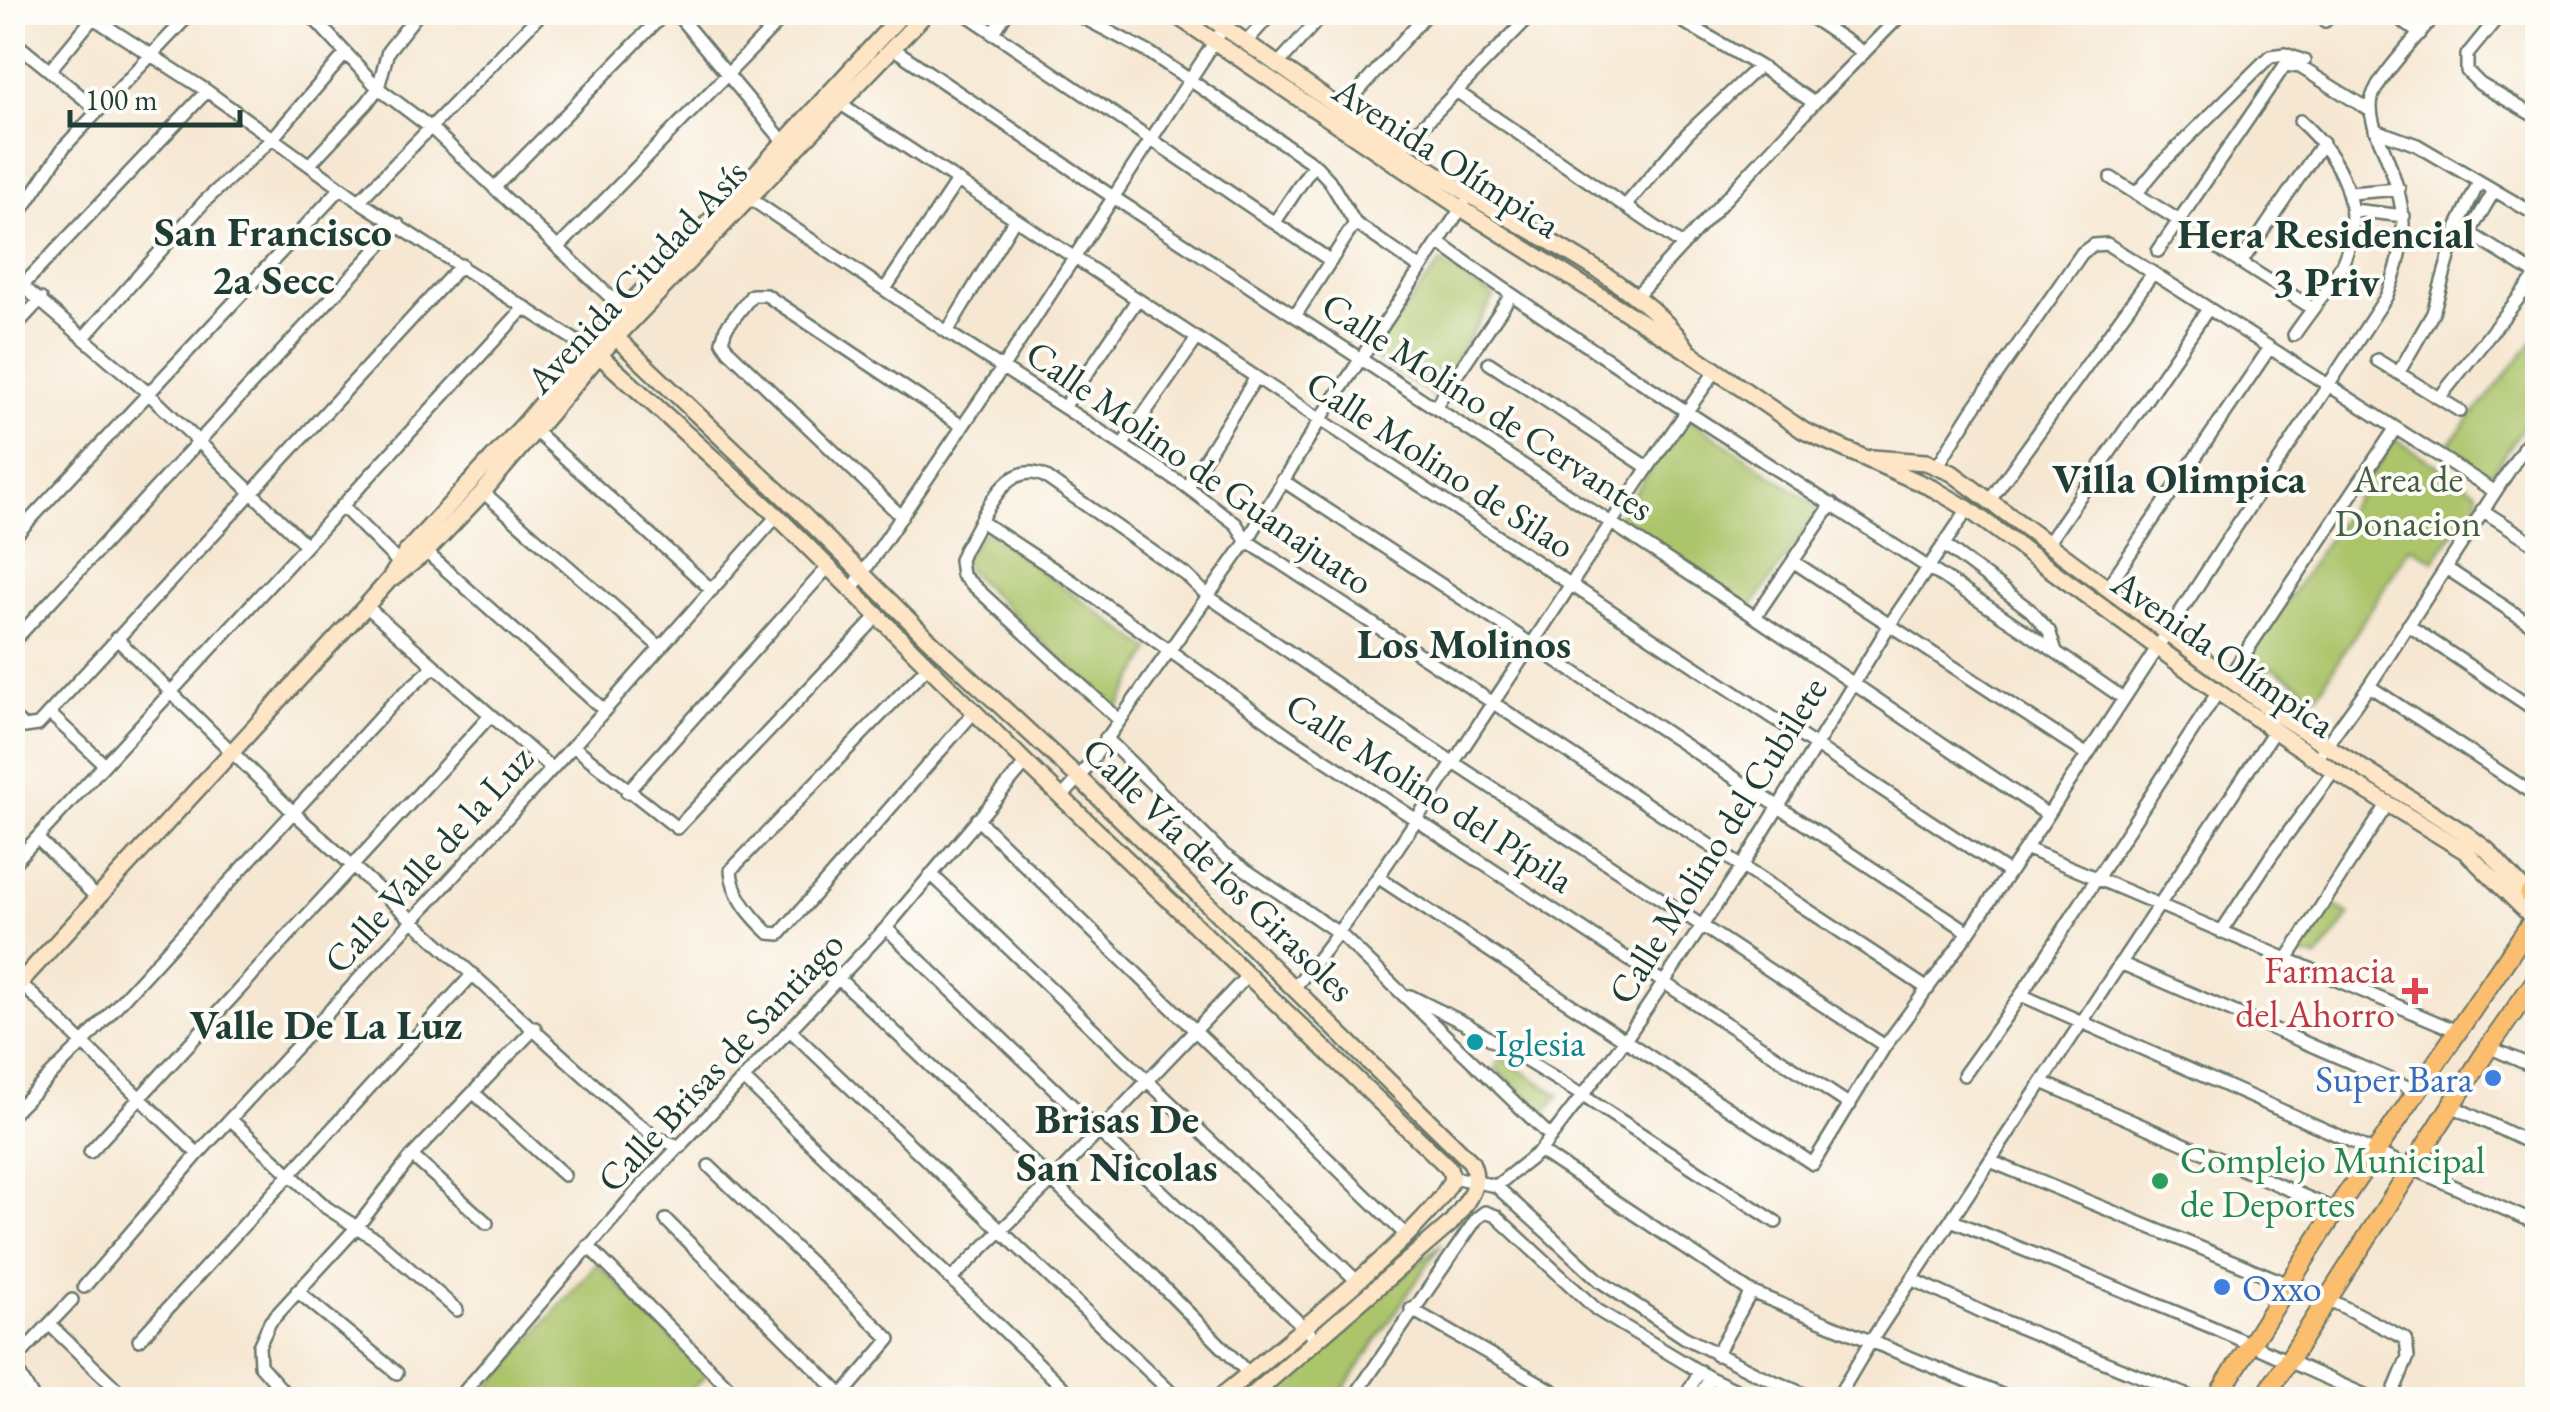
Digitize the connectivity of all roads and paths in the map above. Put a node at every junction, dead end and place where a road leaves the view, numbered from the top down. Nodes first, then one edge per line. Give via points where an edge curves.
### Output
1 (192, 12) edge
2 (418, 12) edge
3 (543, 12) edge
4 (666, 12) edge
5 (676, 12) edge
6 (788, 12) edge
7 (904, 12) edge
8 (927, 12) edge
9 (963, 12) edge
10 (1006, 12) edge
11 (1072, 12) edge
12 (1171, 12) edge
13 (1202, 12) edge
14 (1274, 12) edge
15 (1325, 12) edge
16 (1428, 12) edge
17 (1534, 12) edge
18 (1667, 12) edge
19 (1803, 12) edge
20 (1904, 12) edge
21 (2390, 12) edge
22 (2414, 12) edge
23 (2437, 12) edge
24 (2502, 12) edge
25 (309, 13) edge
26 (92, 15) edge
27 (1224, 28) junction
28 (2424, 29) junction
29 (993, 34) junction
30 (12, 40) edge
31 (1214, 42) junction
32 (1246, 42) junction
33 (894, 49) junction
34 (346, 53) junction
35 (1864, 54) junction
36 (152, 57) junction
37 (2301, 63) junction
38 (1278, 64) junction
39 (1758, 66) junction
40 (50, 70) junction
41 (728, 77) junction
42 (1189, 78) junction
43 (2246, 81) junction
44 (378, 88) junction
45 (207, 91) junction
46 (1456, 91) junction
47 (2261, 95) junction
48 (1814, 103) junction
49 (841, 104) junction
50 (2371, 107) junction
51 (98, 110) junction
52 (1342, 110) junction
53 (2538, 118) edge
54 (2300, 121) dead end
55 (431, 128) junction
56 (2376, 130) junction
57 (1150, 138) junction
58 (272, 140) junction
59 (784, 142) junction
60 (2323, 142) junction
61 (2417, 145) junction
62 (1400, 149) junction
63 (2386, 155) junction
64 (1314, 164) junction
65 (309, 165) junction
66 (2111, 178) dead end
67 (957, 181) junction
68 (2480, 182) junction
69 (341, 188) junction
70 (494, 188) junction
71 (2400, 190) junction
72 (2494, 190) junction
73 (2350, 193) junction
74 (2136, 194) junction
75 (745, 195) junction
76 (1113, 198) junction
77 (359, 200) junction
78 (1466, 202) junction
79 (1626, 205) junction
80 (2353, 210) junction
81 (2404, 216) junction
82 (2538, 216) edge
83 (1014, 220) junction
84 (2178, 220) junction
85 (1275, 222) junction
86 (1355, 223) junction
87 (12, 225) edge
88 (400, 225) junction
89 (2464, 229) junction
90 (1438, 242) junction
91 (1681, 244) junction
92 (2216, 247) dead end
93 (558, 248) junction
94 (2158, 251) dead end
95 (1073, 258) junction
96 (1331, 260) junction
97 (2241, 263) junction
98 (461, 265) junction
99 (1420, 268) junction
100 (2153, 273) junction
101 (2538, 275) edge
102 (12, 276) edge
103 (24, 285) junction
104 (885, 289) junction
105 (1510, 295) junction
106 (1635, 297) junction
107 (41, 300) junction
108 (1137, 300) junction
109 (525, 307) junction
110 (2312, 308) junction
111 (2208, 309) junction
112 (623, 310) junction
113 (1294, 316) junction
114 (12, 330) edge
115 (947, 332) junction
116 (611, 333) junction
117 (2294, 335) dead end
118 (85, 336) junction
119 (1196, 340) junction
120 (2269, 348) junction
121 (593, 352) junction
122 (1689, 352) junction
123 (1360, 360) junction
124 (2377, 360) dead end
125 (1488, 363) dead end
126 (1004, 366) junction
127 (1715, 372) junction
128 (2399, 372) junction
129 (1255, 379) junction
130 (2330, 386) junction
131 (148, 392) junction
132 (2440, 398) junction
133 (1065, 406) junction
134 (1435, 408) junction
135 (1686, 411) junction
136 (2460, 411) dead end
137 (1320, 420) junction
138 (962, 426) junction
139 (2538, 426) edge
140 (2395, 428) junction
141 (536, 432) junction
142 (201, 442) junction
143 (1122, 444) junction
144 (2522, 448) junction
145 (1858, 457) junction
146 (2538, 458) edge
147 (1938, 465) junction
148 (1647, 467) junction
149 (1282, 480) junction
150 (1187, 487) junction
151 (252, 492) junction
152 (483, 492) junction
153 (2494, 492) junction
154 (1990, 500) junction
155 (1832, 504) junction
156 (342, 506) junction
157 (1968, 509) junction
158 (2482, 510) junction
159 (900, 515) junction
160 (777, 516) junction
161 (982, 522) junction
162 (1610, 522) junction
163 (12, 539) edge
164 (1247, 541) junction
165 (305, 544) junction
166 (2047, 544) junction
167 (1944, 545) junction
168 (2538, 546) edge
169 (426, 552) junction
170 (1794, 562) junction
171 (402, 566) junction
172 (828, 566) junction
173 (1929, 567) junction
174 (2446, 568) junction
175 (862, 575) junction
176 (1572, 586) junction
177 (2106, 589) junction
178 (712, 590) junction
179 (852, 590) junction
180 (1209, 597) junction
181 (366, 606) junction
182 (877, 617) junction
183 (1755, 617) junction
184 (1890, 624) junction
185 (2408, 626) junction
186 (2538, 629) edge
187 (116, 638) junction
188 (2162, 642) junction
189 (12, 643) edge
190 (1534, 646) junction
191 (660, 647) junction
192 (2056, 651) junction
193 (1168, 652) junction
194 (928, 666) junction
195 (434, 668) junction
196 (1852, 684) junction
197 (2223, 686) junction
198 (2369, 686) junction
199 (170, 693) junction
200 (2123, 698) junction
201 (1494, 702) junction
202 (604, 710) junction
203 (975, 711) junction
204 (49, 712) junction
205 (2538, 712) edge
206 (490, 716) junction
207 (12, 717) edge
208 (1118, 720) junction
209 (2274, 730) junction
210 (1106, 738) junction
211 (1814, 744) junction
212 (572, 746) junction
213 (2321, 752) junction
214 (231, 753) junction
215 (2086, 754) junction
216 (1456, 762) junction
217 (1026, 763) junction
218 (104, 764) junction
219 (550, 768) junction
220 (2334, 771) junction
221 (1079, 778) junction
222 (627, 792) junction
223 (1063, 796) junction
224 (2538, 797) edge
225 (1777, 805) junction
226 (2387, 805) junction
227 (293, 812) junction
228 (2048, 815) junction
229 (977, 819) junction
230 (1418, 821) junction
231 (38, 838) junction
232 (2026, 848) junction
233 (12, 865) edge
234 (1743, 865) junction
235 (352, 866) junction
236 (2009, 873) junction
237 (930, 874) junction
238 (1379, 878) junction
239 (2096, 878) junction
240 (97, 898) junction
241 (2158, 905) junction
242 (2535, 908) edge
243 (413, 921) junction
244 (1703, 926) junction
245 (886, 928) junction
246 (1969, 932) junction
247 (2222, 932) junction
248 (1340, 934) junction
249 (2287, 959) junction
250 (2120, 963) junction
251 (472, 974) junction
252 (1247, 976) junction
253 (2538, 977) edge
254 (839, 979) junction
255 (1664, 982) junction
256 (15, 983) edge
257 (1294, 988) junction
258 (1928, 989) junction
259 (1402, 992) junction
260 (2021, 995) junction
261 (2082, 1022) junction
262 (535, 1028) junction
263 (1196, 1028) junction
264 (791, 1030) junction
265 (2457, 1031) junction
266 (1625, 1040) junction
267 (82, 1043) junction
268 (1885, 1046) junction
269 (2490, 1047) junction
270 (2538, 1069) edge
271 (1964, 1075) dead end
272 (1146, 1079) junction
273 (745, 1080) junction
274 (2042, 1082) junction
275 (2417, 1091) junction
276 (474, 1093) junction
277 (1584, 1096) junction
278 (138, 1097) junction
279 (1850, 1105) junction
280 (2452, 1106) junction
281 (12, 1114) edge
282 (230, 1119) junction
283 (1098, 1130) junction
284 (1551, 1138) junction
285 (681, 1147) junction
286 (2538, 1147) edge
287 (1540, 1150) junction
288 (90, 1152) dead end
289 (2376, 1152) junction
290 (198, 1154) junction
291 (412, 1156) junction
292 (1990, 1161) junction
293 (709, 1166) dead end
294 (2413, 1168) junction
295 (288, 1175) junction
296 (564, 1175) dead end
297 (1452, 1177) junction
298 (1051, 1182) junction
299 (1476, 1182) junction
300 (1496, 1186) junction
301 (2336, 1210) junction
302 (666, 1220) dead end
303 (1951, 1220) junction
304 (488, 1222) dead end
305 (1776, 1222) dead end
306 (2538, 1224) edge
307 (356, 1227) junction
308 (1000, 1231) junction
309 (1407, 1236) junction
310 (588, 1246) junction
311 (951, 1279) junction
312 (1912, 1279) junction
313 (1356, 1280) junction
314 (2288, 1284) junction
315 (84, 1287) dead end
316 (298, 1291) junction
317 (1751, 1292) junction
318 (72, 1300) dead end
319 (2330, 1300) junction
320 (1411, 1309) junction
321 (458, 1310) dead end
322 (48, 1324) junction
323 (1303, 1326) junction
324 (1316, 1339) junction
325 (139, 1340) dead end
326 (1871, 1341) junction
327 (2249, 1345) junction
328 (1716, 1355) junction
329 (2288, 1361) junction
330 (397, 1373) dead end
331 (1248, 1373) junction
332 (1705, 1374) junction
333 (840, 1397) edge
334 (739, 1399) edge
335 (34, 1400) edge
336 (128, 1400) edge
337 (291, 1400) edge
338 (458, 1400) edge
339 (1076, 1400) edge
340 (1179, 1400) edge
341 (1217, 1400) edge
342 (1248, 1400) edge
343 (1352, 1400) edge
344 (1570, 1400) edge
345 (1683, 1400) edge
346 (1697, 1400) edge
347 (1758, 1400) edge
348 (1818, 1400) edge
349 (1836, 1400) edge
350 (2014, 1400) edge
351 (2198, 1400) edge
352 (2215, 1400) edge
353 (2263, 1400) edge
354 (2376, 1400) edge
355 (2390, 1400) edge

1 - 36 street
2 - 44 street via 388,51
3 - 55 street
4 - 70 street
5 - 41 street
6 - 41 street
7 - 59 street, Avenida Ciudad Asís
8 - 33 street, Avenida Ciudad Asís
9 - 29 street
10 - 29 street
11 - 42 street
12 - 31 street, Avenida Olímpica
13 - 27 street, Avenida Olímpica
14 - 32 street
15 - 38 street
16 - 52 street
17 - 46 street
18 - 39 street
19 - 35 street
20 - 35 street
21 - 28 street
22 - 28 street
23 - 28 street
24 - 53 street via 2466,56 2466,70
25 - 34 street
26 - 36 street
26 - 40 street
27 - 31 street
27 - 32 street, Avenida Olímpica
28 - 50 street via 2377,87
29 - 57 street
30 - 40 street
31 - 42 street
31 - 78 street, Avenida Olímpica
32 - 38 street, Avenida Olímpica
33 - 49 street, Avenida Ciudad Asís
33 - 76 street, Calle Molino de Cervantes
34 - 44 street
34 - 58 street
35 - 48 street
36 - 45 street
36 - 51 street
37 - 43 street via 2273,55
37 - 47 street via 2282,67
37 - 50 street
38 - 52 street, Avenida Olímpica
39 - 48 street
39 - 79 street
40 - 51 street
41 - 59 street
41 - 93 street
42 - 57 street
42 - 64 street
43 - 47 street
43 - 74 street
44 - 55 street
44 - 65 street
45 - 58 street
45 - 103 street
46 - 62 street
46 - 79 street
47 - 84 street
48 - 91 street
49 - 67 street, Calle Molino de Silao
49 - 75 street, Avenida Ciudad Asís
50 - 56 street
51 - 87 street via 64,147
52 - 62 street, Avenida Olímpica
54 - 60 street
55 - 70 street
55 - 77 street
56 - 61 street
56 - 63 street
57 - 76 street
57 - 85 street
58 - 65 street
58 - 118 street via 205,201
59 - 75 street, Avenida Ciudad Asís
60 - 73 street
60 - 97 street
61 - 63 street
61 - 68 street
62 - 78 street, Avenida Olímpica
63 - 71 street
64 - 85 street
64 - 86 street
65 - 69 street
66 - 74 street
67 - 83 street, Calle Molino de Silao
67 - 104 street
68 - 72 street
68 - 89 street
69 - 77 street
69 - 131 street
70 - 93 street
71 - 73 street
71 - 81 street
72 - 82 street
72 - 89 street
73 - 80 street
74 - 84 street
75 - 104 street, Calle Molino de Guanajuato
75 - 112 street, Avenida Ciudad Asís
75 - 116 street, Avenida Ciudad Asís
76 - 95 street
76 - 113 street, Calle Molino de Cervantes
77 - 88 street
78 - 90 street
78 - 106 street, Avenida Olímpica
78 - 122 street, Avenida Olímpica
79 - 91 street
80 - 81 street
80 - 110 street via 2344,260
81 - 130 street via 2398,269 2386,297
83 - 95 street, Calle Molino de Silao
83 - 115 street
84 - 94 street
85 - 96 street
86 - 96 street
86 - 99 street
88 - 98 street
88 - 142 street
89 - 101 street
89 - 128 street via 2433,314
90 - 99 street
90 - 105 street
91 - 106 street
92 - 97 street
93 - 112 street
95 - 108 street, Calle Molino de Silao
95 - 126 street
96 - 113 street
97 - 110 street
98 - 109 street
98 - 151 street
99 - 123 street
100 - 111 street
100 - 147 street via 2106,244 2082,253
100 - 154 street
101 - 132 street
102 - 103 street
103 - 107 street
104 - 115 street, Calle Molino de Guanajuato
105 - 134 street
105 - 135 street
106 - 122 street, Avenida Olímpica via 1674,329
107 - 114 street
107 - 118 street
108 - 119 street, Calle Molino de Silao
108 - 133 street
109 - 121 street
109 - 156 street
110 - 117 street
111 - 120 street
111 - 166 street
112 - 116 street, Avenida Ciudad Asís
113 - 123 street, Calle Molino de Cervantes
115 - 126 street, Calle Molino de Guanajuato
116 - 121 street, Avenida Ciudad Asís
116 - 175 street, Calle Vía de los Girasoles
118 - 131 street
119 - 129 street, Calle Molino de Silao
119 - 143 street
120 - 130 street
120 - 177 street
121 - 141 street, Avenida Ciudad Asís
121 - 160 street, Calle Vía de los Girasoles
121 - 171 street, Avenida Ciudad Asís
122 - 127 street, Avenida Olímpica
123 - 134 street, Calle Molino de Cervantes
123 - 137 street
124 - 128 street
125 - 148 street
126 - 133 street, Calle Molino de Guanajuato
126 - 138 street
127 - 135 street
127 - 145 street, Avenida Olímpica via 1804,431
128 - 132 street
129 - 137 street, Calle Molino de Silao
129 - 150 street
130 - 140 street
130 - 188 street
131 - 142 street
131 - 163 street
132 - 136 street
133 - 143 street, Calle Molino de Guanajuato
134 - 162 street, Calle Molino de Cervantes
135 - 148 street
135 - 155 street
137 - 149 street
137 - 176 street, Calle Molino de Silao
138 - 159 street
138 - 159 street via 766,295 752,295 726,328 722,341 728,352
139 - 144 street
140 - 153 street
140 - 197 street
141 - 152 street, Avenida Ciudad Asís
141 - 178 street
142 - 151 street
142 - 189 street
143 - 150 street, Calle Molino de Guanajuato
144 - 146 street
144 - 153 street
145 - 147 street, Avenida Olímpica
145 - 157 street, Avenida Olímpica
147 - 154 street, Avenida Olímpica
148 - 162 street
149 - 164 street
149 - 190 street
150 - 164 street, Calle Molino de Guanajuato via 1236,524
151 - 165 street
151 - 187 street
152 - 169 street, Avenida Ciudad Asís
152 - 191 street
153 - 158 street
154 - 166 street, Avenida Olímpica
155 - 170 street
155 - 173 street
156 - 165 street
156 - 171 street
157 - 167 street, Calle Molino del Cubilete
157 - 188 street, Avenida Olímpica
158 - 168 street
158 - 174 street
159 - 175 street
160 - 172 street, Calle Vía de los Girasoles
160 - 178 street, Calle Valle de la Luz
161 - 180 street via 1010,478 1034,472
161 - 193 street, Calle Molino del Pípila
161 - 208 street via 960,560 962,575
162 - 176 street
162 - 183 street, Calle Molino de Cervantes
164 - 180 street
164 - 201 street, Calle Molino de Guanajuato
165 - 199 street
166 - 177 street, Avenida Olímpica
167 - 173 street, Calle Molino del Cubilete
167 - 192 street via 2030,610 2049,630
169 - 171 street, Avenida Ciudad Asís
169 - 202 street
170 - 183 street
170 - 184 street
171 - 181 street, Avenida Ciudad Asís
172 - 179 street, Calle Vía de los Girasoles
172 - 222 street
173 - 184 street, Calle Molino del Cubilete
173 - 192 street
174 - 185 street
174 - 186 street
175 - 179 street
175 - 221 street, Calle Vía de los Girasoles
176 - 190 street
176 - 211 street, Calle Molino de Silao
177 - 188 street, Avenida Olímpica
178 - 191 street, Calle Valle de la Luz
179 - 182 street, Calle Vía de los Girasoles
180 - 193 street
180 - 216 street
181 - 195 street
181 - 214 street, Avenida Ciudad Asís
182 - 194 street, Calle Vía de los Girasoles
182 - 222 street via 677,828
183 - 196 street, Calle Molino de Cervantes
184 - 196 street, Calle Molino del Cubilete
184 - 215 street
185 - 198 street
185 - 205 street
187 - 199 street
187 - 204 street
188 - 197 street, Avenida Olímpica
188 - 200 street
190 - 201 street
190 - 225 street
191 - 202 street, Calle Valle de la Luz
192 - 200 street
193 - 208 street
193 - 230 street, Calle Molino del Pípila
194 - 203 street, Calle Vía de los Girasoles
194 - 203 street via 731,870 731,882 769,934 780,934
195 - 206 street
195 - 227 street
196 - 211 street, Calle Molino del Cubilete
196 - 228 street, Calle Molino de Cervantes
197 - 209 street, Avenida Olímpica
197 - 213 street, Avenida Olímpica
197 - 239 street
198 - 213 street
198 - 224 street
199 - 214 street
199 - 218 street
200 - 215 street
201 - 216 street
201 - 234 street, Calle Molino de Guanajuato
202 - 212 street, Calle Valle de la Luz
203 - 217 street, Calle Vía de los Girasoles
204 - 207 street via 29,728
204 - 218 street
206 - 219 street
206 - 235 street
208 - 210 street
209 - 213 street, Avenida Olímpica
209 - 241 street
210 - 221 street
210 - 248 street via 1224,855
211 - 225 street, Calle Molino del Cubilete
211 - 236 street, Calle Molino de Silao
212 - 219 street, Calle Valle de la Luz
212 - 222 street
213 - 220 street, Avenida Olímpica
213 - 242 street, Avenida Olímpica via 2466,834
214 - 227 street
214 - 240 street, Avenida Ciudad Asís
215 - 228 street
216 - 230 street
216 - 244 street
217 - 223 street, Calle Vía de los Girasoles
217 - 229 street, Calle Brisas de Santiago
218 - 231 street
219 - 243 street, Calle Valle de la Luz
220 - 226 street, Avenida Olímpica
220 - 247 street
221 - 223 street
221 - 257 street, Calle Vía de los Girasoles
223 - 252 street, Calle Vía de los Girasoles
225 - 234 street, Calle Molino del Cubilete
225 - 246 street
226 - 242 street, Avenida Olímpica via 2465,851
226 - 249 street
227 - 235 street
227 - 267 street
228 - 232 street
229 - 237 street, Calle Brisas de Santiago
229 - 263 street
230 - 238 street
230 - 255 street, Calle Molino del Pípila
231 - 233 street
231 - 240 street
232 - 236 street
232 - 239 street
234 - 244 street, Calle Molino del Cubilete
234 - 258 street, Calle Molino de Guanajuato
235 - 243 street
235 - 278 street
236 - 246 street
237 - 245 street, Calle Brisas de Santiago
237 - 272 street
238 - 248 street
238 - 266 street
239 - 241 street
239 - 260 street
240 - 256 street, Avenida Ciudad Asís
241 - 247 street
241 - 250 street
242 - 265 main road
243 - 251 street
243 - 282 street, Calle Valle de la Luz
244 - 255 street, Calle Molino del Cubilete
244 - 268 street
245 - 254 street, Calle Brisas de Santiago
245 - 283 street
246 - 258 street
247 - 249 street
248 - 257 street
248 - 259 street
249 - 265 street
250 - 261 street
250 - 275 street
251 - 262 street
251 - 295 street
252 - 263 street
252 - 297 street, Calle Vía de los Girasoles via 1437,1155
253 - 269 main road
254 - 264 street, Calle Brisas de Santiago
254 - 298 street
255 - 266 street, Calle Molino del Cubilete
255 - 279 street, Calle Molino del Pípila
256 - 267 street
257 - 299 street, Calle Vía de los Girasoles via 1464,1153
258 - 268 street
259 - 277 street
259 - 284 street
260 - 261 street
260 - 271 street
261 - 274 street
261 - 289 street
262 - 276 street
262 - 285 street via 632,1119
263 - 272 street
263 - 309 street
264 - 273 street, Calle Brisas de Santiago
264 - 308 street
265 - 275 main road
266 - 277 street, Calle Molino del Cubilete
266 - 279 street via 1812,1164
267 - 278 street
267 - 281 street
268 - 279 street
269 - 270 street
269 - 280 main road
272 - 283 street
272 - 313 street
273 - 285 street, Calle Brisas de Santiago
273 - 311 street
274 - 292 street
274 - 301 street
275 - 289 main road
276 - 291 street
276 - 296 street
277 - 284 street, Calle Molino del Cubilete
277 - 305 street
278 - 288 street
278 - 290 street
280 - 286 street
280 - 294 main road
282 - 290 street, Calle Valle de la Luz
282 - 295 street
283 - 298 street
283 - 323 street
284 - 287 street, Calle Molino del Cubilete
285 - 310 street, Calle Brisas de Santiago
287 - 300 street, Calle Molino del Cubilete
287 - 317 street
289 - 294 street
289 - 301 main road
290 - 315 street, Calle Valle de la Luz
291 - 304 street
291 - 307 street
292 - 303 street
292 - 314 street
293 - 333 street via 890,1339
294 - 306 street
294 - 319 main road
295 - 307 street
295 - 325 street
297 - 299 street
297 - 309 street via 1448,1191
298 - 308 street
298 - 331 street
299 - 300 street
299 - 324 street via 1450,1224
300 - 328 street via 1620,1296
301 - 314 main road
302 - 333 street
303 - 312 street
303 - 327 street
307 - 316 street
307 - 321 street
308 - 311 street
308 - 340 street
309 - 313 street
310 - 334 street
310 - 338 street, Calle Brisas de Santiago
311 - 339 street
312 - 326 street
312 - 351 street
313 - 323 street
314 - 327 main road
316 - 330 street
316 - 337 street via 259,1346 266,1376
317 - 326 street
317 - 328 street
318 - 322 street
319 - 329 main road
319 - 355 street via 2406,1339 2409,1349
320 - 332 street via 1484,1212 1597,1310
320 - 343 street
320 - 344 street
322 - 335 street via 20,1355 18,1372
322 - 336 street
323 - 324 street
323 - 331 street
324 - 342 street
326 - 349 street
326 - 350 street
327 - 329 street
327 - 352 main road
328 - 348 street
329 - 353 main road
329 - 354 street
331 - 341 street
332 - 345 street
332 - 346 street
332 - 347 street

